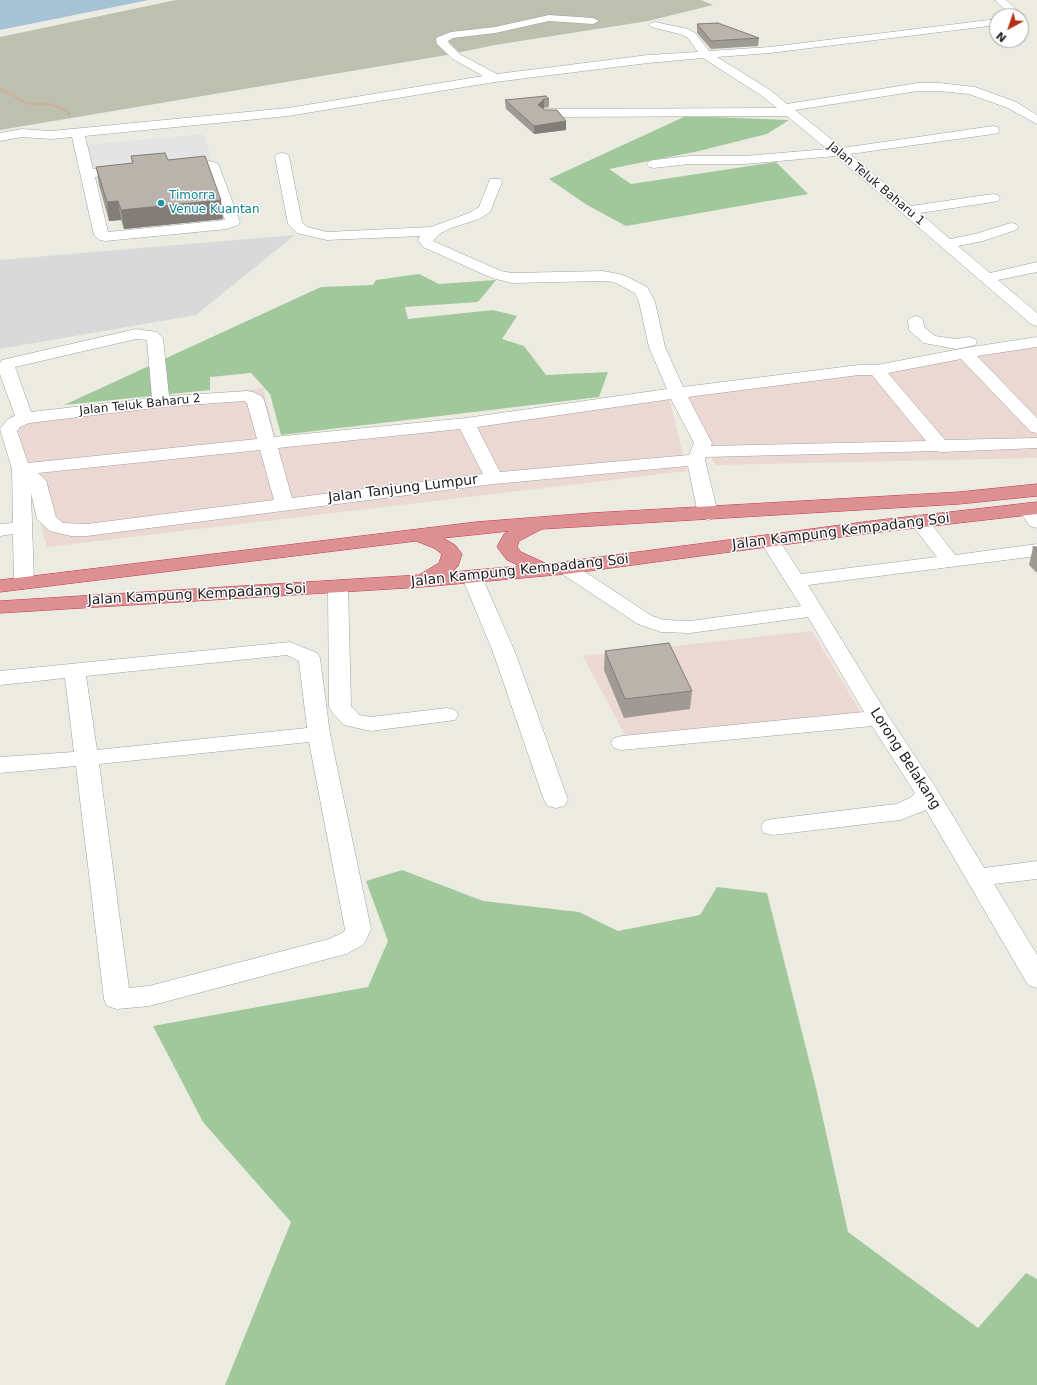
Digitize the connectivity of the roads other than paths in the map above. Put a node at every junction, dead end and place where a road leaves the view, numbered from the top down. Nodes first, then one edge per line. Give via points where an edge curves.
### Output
1 (1000, 0) edge
2 (1008, 8) edge
3 (593, 21) dead end
4 (989, 23) edge
5 (655, 25) dead end
6 (770, 50) junction
7 (707, 56) junction
8 (725, 67) junction
9 (495, 78) junction
10 (787, 110) junction
11 (545, 113) edge
12 (1037, 120) edge
13 (993, 130) dead end
14 (78, 133) junction
15 (0, 137) edge
16 (839, 152) junction
17 (282, 156) dead end
18 (654, 164) dead end
19 (168, 165) edge
20 (138, 168) edge
21 (86, 174) junction
22 (495, 182) dead end
23 (993, 198) dead end
24 (908, 212) junction
25 (1011, 226) dead end
26 (434, 231) junction
27 (947, 244) junction
28 (1037, 267) edge
29 (987, 278) junction
30 (916, 321) dead end
31 (1037, 321) edge
32 (1037, 330) edge
33 (1037, 342) edge
34 (965, 353) junction
35 (877, 370) junction
36 (677, 393) junction
37 (161, 402) junction
38 (25, 418) junction
39 (4, 424) edge
40 (466, 424) junction
41 (1037, 428) edge
42 (267, 444) junction
43 (1037, 444) edge
44 (941, 447) junction
45 (698, 456) junction
46 (21, 471) junction
47 (494, 478) junction
48 (1037, 490) edge
49 (284, 503) junction
50 (1034, 513) edge
51 (708, 514) junction
52 (919, 521) junction
53 (540, 523) junction
54 (23, 527) junction
55 (0, 530) edge
56 (415, 534) junction
57 (770, 541) junction
58 (1037, 550) edge
59 (950, 561) junction
60 (566, 568) junction
61 (542, 569) junction
62 (472, 576) junction
63 (422, 581) junction
64 (796, 581) junction
65 (24, 583) junction
66 (0, 586) edge
67 (338, 588) junction
68 (0, 607) edge
69 (814, 610) junction
70 (75, 671) junction
71 (0, 678) edge
72 (446, 715) dead end
73 (878, 718) junction
74 (319, 734) junction
75 (622, 743) dead end
76 (86, 758) junction
77 (0, 765) edge
78 (928, 794) junction
79 (556, 800) dead end
80 (773, 827) dead end
81 (1037, 870) edge
82 (978, 877) junction
83 (1037, 978) edge

1 - 2 street
3 - 9 street via 549,18 495,30 451,35 442,40 457,57
4 - 6 street
5 - 7 street via 691,35
6 - 7 street
6 - 8 street via 770,56 766,60
7 - 8 street, Jalan Teluk Baharu 1
7 - 9 street via 648,59
8 - 10 street, Jalan Teluk Baharu 1 via 766,93
9 - 14 street via 288,112
10 - 11 street
10 - 12 street via 852,96 918,87 939,87 971,90 1012,105
10 - 16 street, Jalan Teluk Baharu 1
13 - 16 street
14 - 15 street via 22,133
14 - 21 street
16 - 18 street
16 - 24 street, Jalan Teluk Baharu 1
17 - 26 street via 295,224 302,230 327,236 376,236
19 - 21 street via 198,162 212,166 233,222 226,225 105,237 101,235
20 - 21 street
22 - 26 street via 485,209 474,216
23 - 24 street
24 - 27 street, Jalan Teluk Baharu 1
25 - 27 street via 978,238
26 - 36 street via 425,240 428,244 497,275 512,278 603,276 618,278 642,290 657,347
27 - 29 street, Jalan Teluk Baharu 1
28 - 29 street
29 - 31 street, Jalan Teluk Baharu 1
30 - 32 street via 917,330 922,335 930,340 949,344
33 - 34 street
34 - 35 street
34 - 41 street
35 - 36 street via 859,370
35 - 44 street
36 - 40 street
36 - 45 street via 703,443
37 - 38 street, Jalan Teluk Baharu 2
37 - 38 street via 155,339 151,335 136,334 8,364 6,368
37 - 42 street, Jalan Teluk Baharu 2 via 248,396 255,400
38 - 39 street
39 - 46 street
40 - 42 street
40 - 47 street
42 - 46 street
42 - 49 street
43 - 44 street, Jalan Tanjung Lumpur
44 - 45 street, Jalan Tanjung Lumpur
45 - 47 street, Jalan Tanjung Lumpur
45 - 51 street
46 - 49 street, Jalan Tanjung Lumpur via 36,480 47,520 57,527 71,530 87,530
46 - 54 street
47 - 49 street, Jalan Tanjung Lumpur
48 - 51 highway, Jalan Kampung Kempadang Soi via 959,498
50 - 52 highway, Jalan Kampung Kempadang Soi
51 - 53 highway, Jalan Kampung Kempadang Soi
52 - 57 highway, Jalan Kampung Kempadang Soi
52 - 59 street
53 - 56 highway, Jalan Kampung Kempadang Soi
53 - 61 highway via 511,538 507,547 514,556
54 - 55 street
54 - 65 street
56 - 63 highway via 441,544 452,554 448,566
56 - 65 highway, Jalan Kampung Kempadang Soi
57 - 60 highway, Jalan Kampung Kempadang Soi
57 - 64 street, Lorong Belakang
58 - 59 street
59 - 64 street
60 - 61 highway, Jalan Kampung Kempadang Soi
60 - 69 street via 645,620 661,626 690,628
61 - 62 highway, Jalan Kampung Kempadang Soi
62 - 63 highway, Jalan Kampung Kempadang Soi
62 - 79 street via 504,652
63 - 67 highway, Jalan Kampung Kempadang Soi
64 - 69 street, Lorong Belakang
65 - 66 highway, Jalan Kampung Kempadang Soi
67 - 68 highway, Jalan Kampung Kempadang Soi
67 - 72 street via 340,707 352,720 371,724
69 - 73 street, Lorong Belakang
70 - 71 street
70 - 74 street via 290,648 309,658
70 - 76 street
73 - 75 street
73 - 78 street, Lorong Belakang
74 - 76 street
74 - 76 street via 358,929 354,938 337,947 149,996 117,999
76 - 77 street
78 - 80 street via 918,804 900,812
78 - 82 street, Lorong Belakang
81 - 82 street
82 - 83 street, Lorong Belakang

